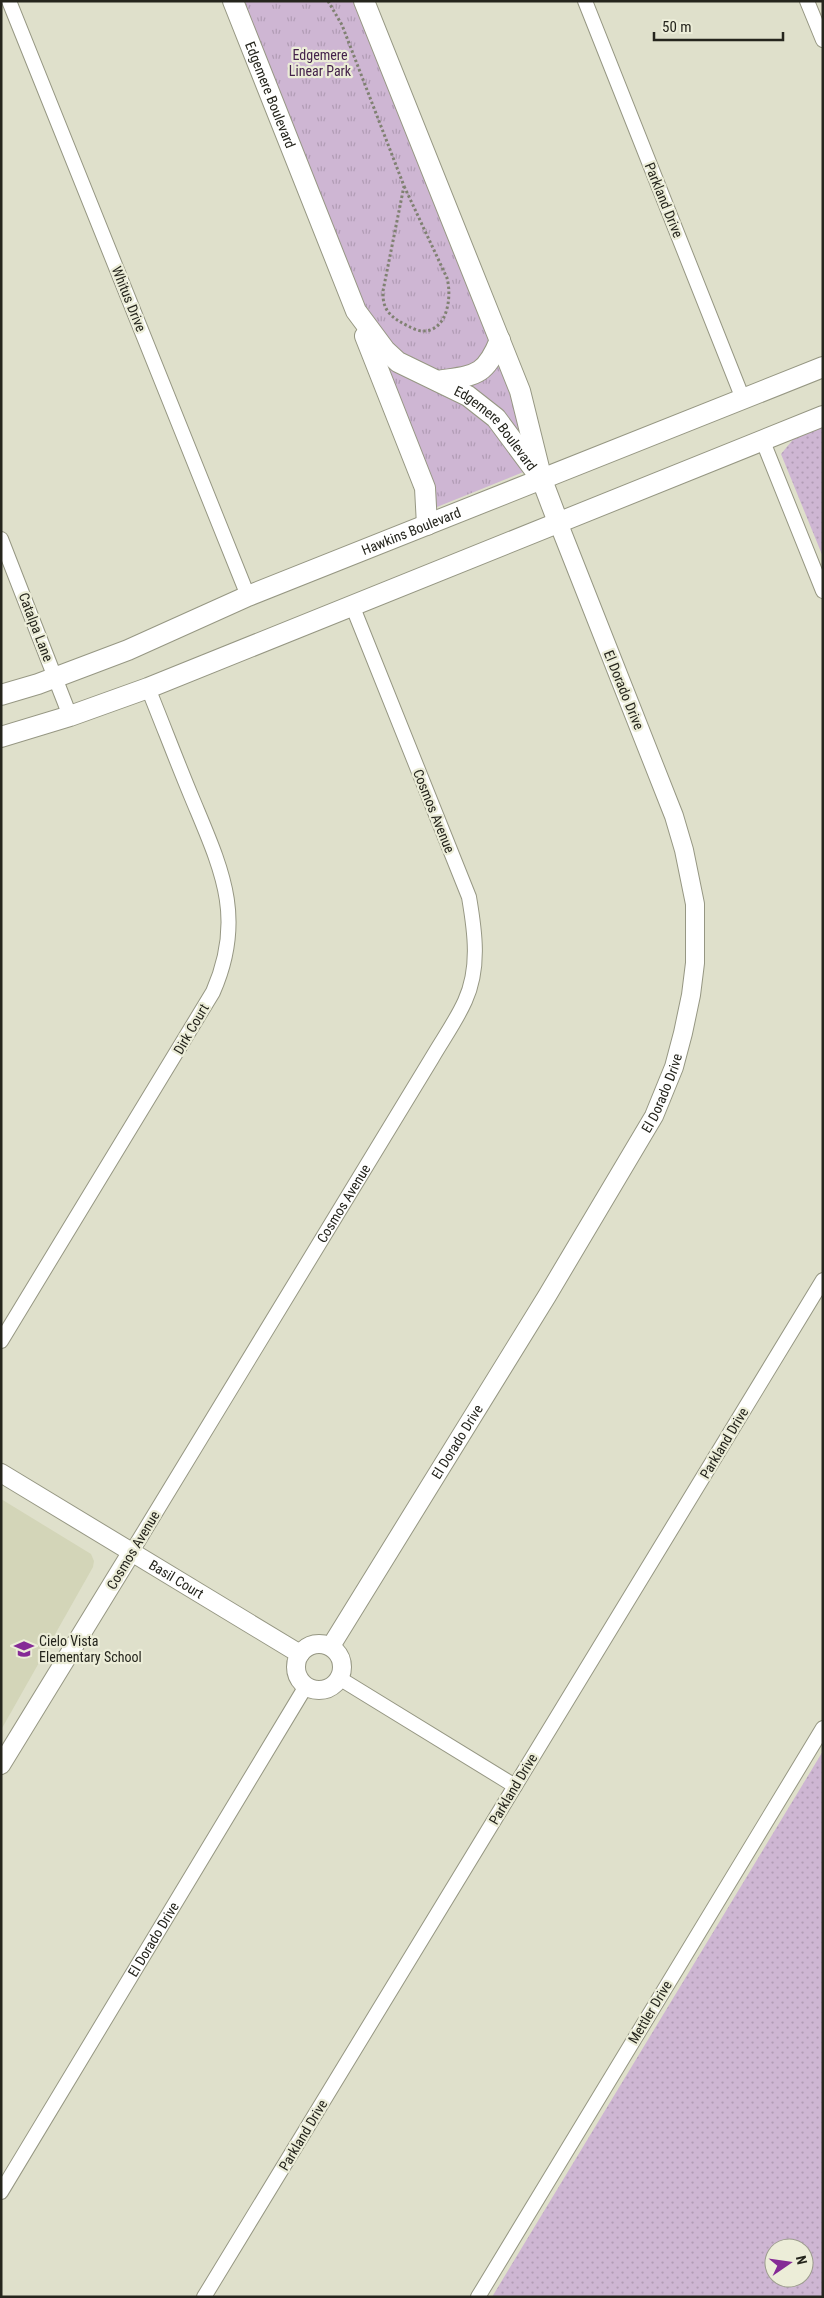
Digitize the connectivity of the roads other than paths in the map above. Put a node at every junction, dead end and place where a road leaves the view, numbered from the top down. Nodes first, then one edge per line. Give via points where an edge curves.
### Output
1 (9, 1) edge
2 (233, 1) edge
3 (364, 1) edge
4 (586, 1) edge
5 (807, 1) edge
6 (823, 40) edge
7 (356, 311) junction
8 (500, 340) junction
9 (823, 367) edge
10 (438, 381) junction
11 (743, 399) junction
12 (823, 416) edge
13 (762, 439) junction
14 (542, 480) junction
15 (558, 522) junction
16 (427, 525) junction
17 (1, 539) edge
18 (823, 591) edge
19 (248, 596) junction
20 (352, 605) junction
21 (55, 678) junction
22 (148, 688) junction
23 (1, 695) edge
24 (70, 716) junction
25 (1, 737) edge
26 (823, 1280) edge
27 (1, 1341) edge
28 (1, 1473) edge
29 (131, 1553) junction
30 (331, 1646) junction
31 (300, 1654) junction
32 (339, 1678) junction
33 (306, 1686) junction
34 (823, 1728) edge
35 (1, 1765) edge
36 (515, 1786) junction
37 (1, 2192) edge
38 (204, 2297) edge
39 (478, 2297) edge

1 - 19 street, Whitus Drive
2 - 7 main road, Edgemere Boulevard
3 - 8 main road, Edgemere Boulevard
4 - 11 street, Parkland Drive
5 - 6 street
7 - 10 main road, Edgemere Boulevard via 398,362
7 - 16 main road via 425,488
8 - 10 main road via 483,370
8 - 14 main road, Edgemere Boulevard via 520,391
9 - 11 main road, Hawkins Boulevard
10 - 14 main road, Edgemere Boulevard via 468,396 496,418
11 - 14 main road, Hawkins Boulevard
12 - 13 main road
13 - 15 main road
13 - 18 street
14 - 15 main road, El Dorado Drive
14 - 16 main road, Hawkins Boulevard
15 - 20 main road
15 - 30 street, El Dorado Drive via 674,816 684,850 695,904 696,963 691,995 674,1067 654,1116
16 - 19 main road, Hawkins Boulevard
17 - 21 street, Catalpa Lane
19 - 21 main road, Hawkins Boulevard via 154,639
20 - 22 main road
20 - 29 street, Cosmos Avenue via 469,898 475,930 470,985 432,1058
21 - 23 main road, Hawkins Boulevard
21 - 24 street, Catalpa Lane
22 - 24 main road
22 - 27 street, Dirk Court via 222,871 228,946 222,970 198,1017
24 - 25 main road
26 - 36 street, Parkland Drive
28 - 29 street, Basil Court
29 - 31 street, Basil Court
29 - 35 street, Cosmos Avenue
30 - 31 street via 314,1644
30 - 32 street via 341,1660
31 - 33 street via 296,1671
32 - 33 street via 325,1689
32 - 36 street
33 - 37 street, El Dorado Drive
34 - 39 street, Mettler Drive
36 - 38 street, Parkland Drive

